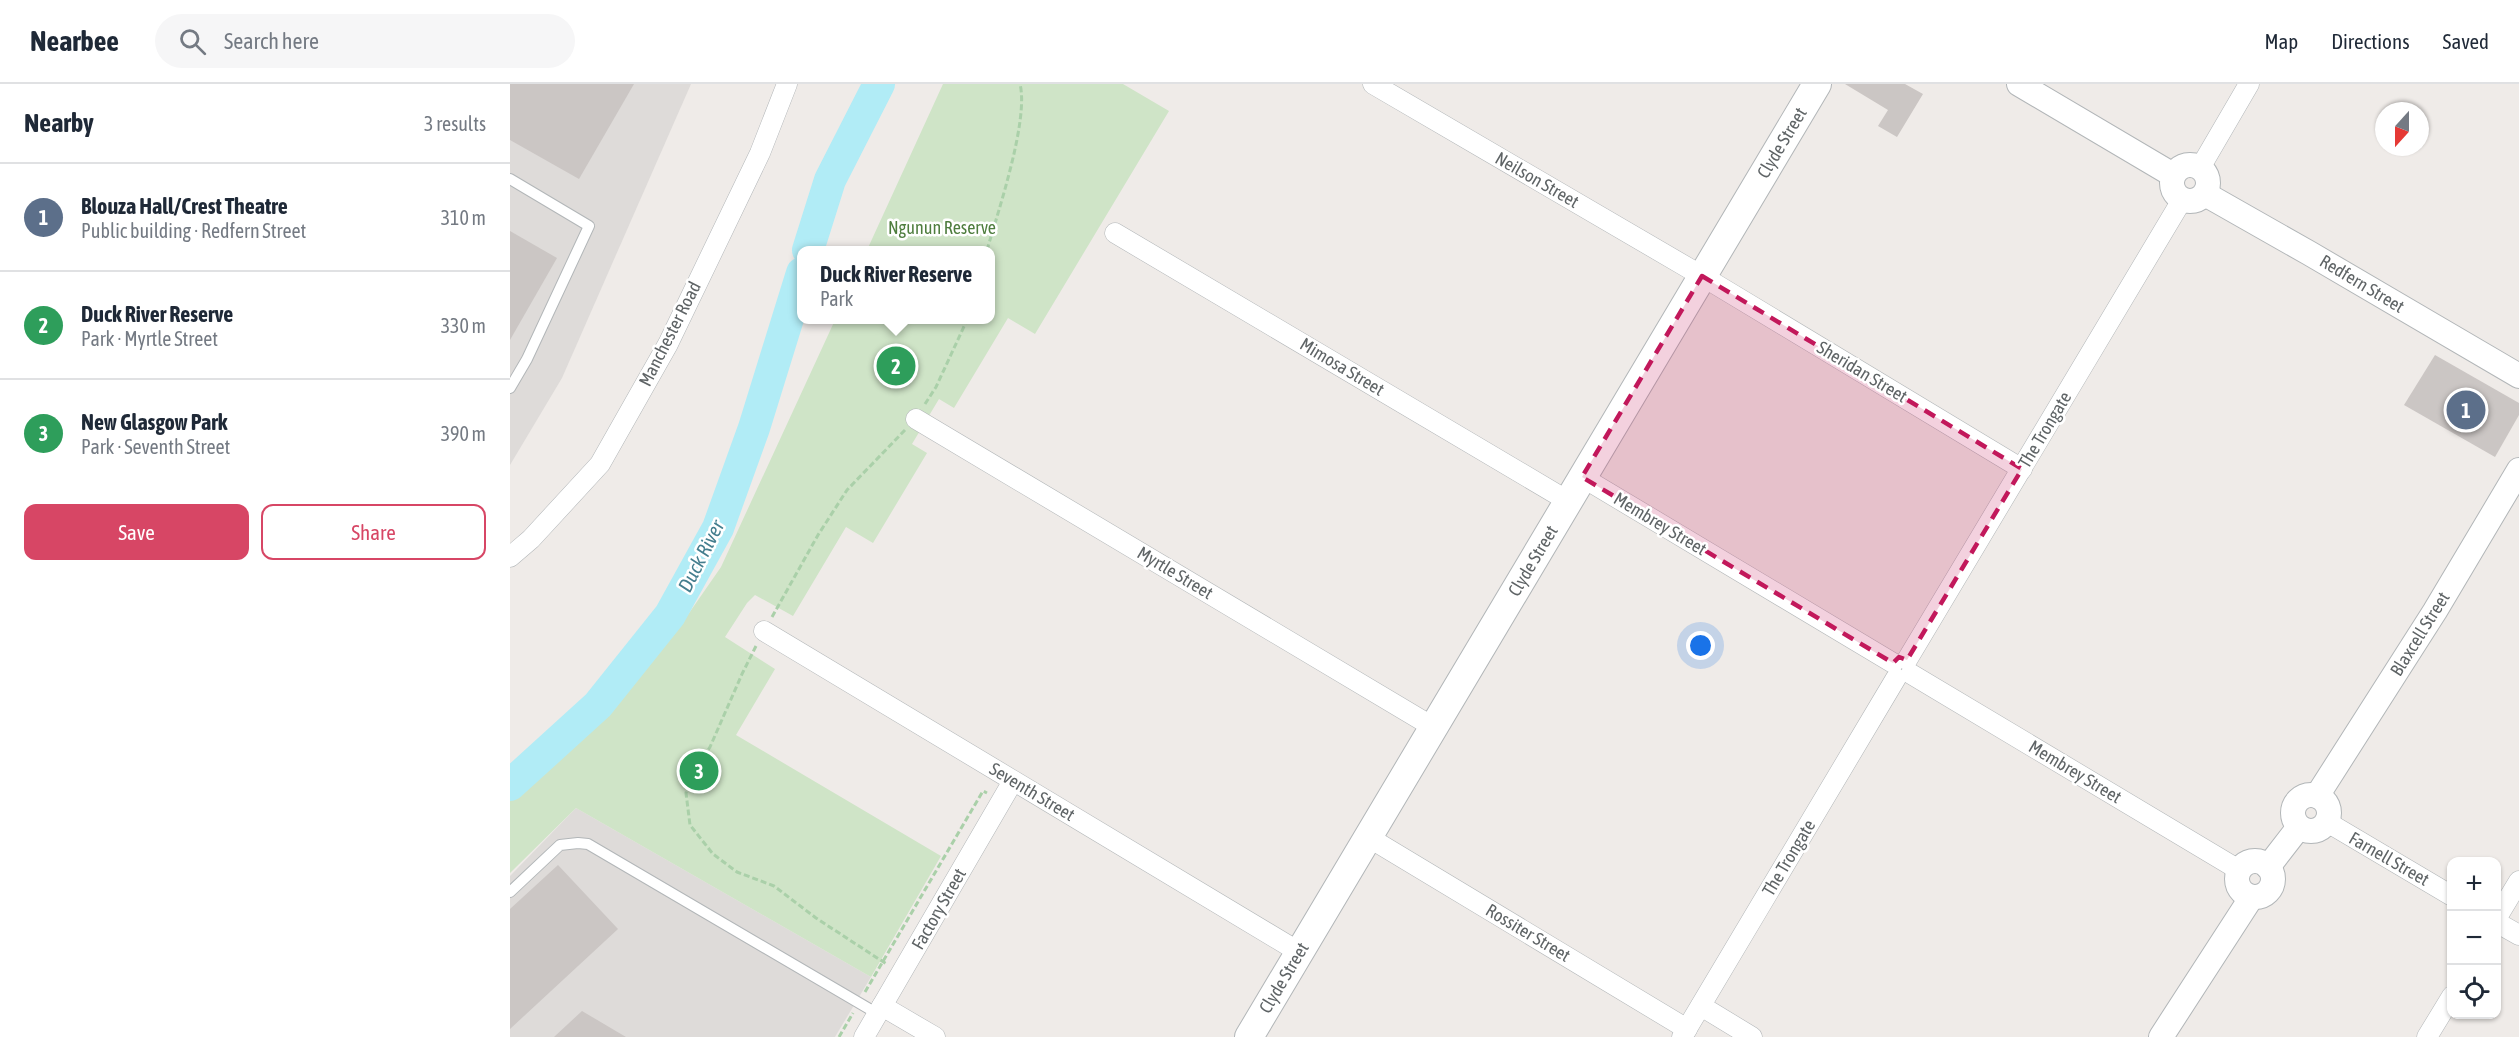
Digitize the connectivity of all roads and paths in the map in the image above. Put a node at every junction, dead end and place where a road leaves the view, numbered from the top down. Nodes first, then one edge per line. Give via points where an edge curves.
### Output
1 (787, 84) edge
2 (1020, 84) edge
3 (1372, 84) edge
4 (1817, 84) edge
5 (2019, 84) edge
6 (2249, 84) edge
7 (2200, 168) junction
8 (2173, 175) junction
9 (510, 179) edge
10 (2193, 197) junction
11 (1115, 233) dead end
12 (988, 246) edge
13 (1702, 276) junction
14 (2519, 376) edge
15 (510, 388) edge
16 (916, 419) dead end
17 (2022, 469) junction
18 (2519, 470) edge
19 (1575, 489) junction
20 (510, 557) edge
21 (765, 631) dead end
22 (1902, 669) junction
23 (1433, 727) junction
24 (1013, 781) junction
25 (2317, 796) junction
26 (1002, 801) junction
27 (2327, 822) junction
28 (2298, 827) junction
29 (1368, 837) junction
30 (2268, 867) junction
31 (2239, 870) junction
32 (2519, 881) edge
33 (510, 892) edge
34 (2447, 894) edge
35 (2251, 898) junction
36 (2501, 912) edge
37 (2501, 924) edge
38 (2519, 935) edge
39 (1299, 952) junction
40 (859, 1003) junction
41 (2447, 1003) edge
42 (1701, 1006) junction
43 (880, 1010) junction
44 (1685, 1033) edge
45 (839, 1037) edge
46 (864, 1037) edge
47 (934, 1037) edge
48 (1249, 1037) edge
49 (1752, 1037) edge
50 (2161, 1037) edge
51 (2427, 1037) edge

1 - 20 street, Manchester Road via 760,153 668,344 600,464
2 - 12 path via 1021,120
3 - 13 street, Neilson Street
4 - 13 main road, Clyde Street
5 - 8 street
6 - 7 street
7 - 8 street via 2182,166
7 - 10 street via 2208,177 2208,189
8 - 10 street via 2171,186
9 - 15 lane via 589,226
10 - 14 street, Redfern Street via 2309,253
10 - 17 street, The Trongate
11 - 19 street, Mimosa Street
13 - 17 street, Sheridan Street
13 - 19 main road, Clyde Street
16 - 23 street, Myrtle Street
17 - 22 street, The Trongate
18 - 25 street, Blaxcell Street
19 - 22 street, Membrey Street
19 - 23 main road, Clyde Street
21 - 24 street, Seventh Street
22 - 31 street, Membrey Street
22 - 42 street, The Trongate
23 - 29 main road, Clyde Street
24 - 26 street, Factory Street
24 - 39 street, Seventh Street
25 - 27 street via 2328,807
25 - 28 street via 2304,796 2295,804 2293,816
26 - 40 path via 983,792
26 - 43 street, Factory Street
27 - 28 street via 2314,832
27 - 34 street, Farnell Street
28 - 30 street
29 - 39 main road, Clyde Street
29 - 44 street, Rossiter Street
30 - 31 street via 2253,861
30 - 35 street via 2273,877 2271,889
31 - 35 street via 2238,887
32 - 36 street
33 - 40 lane via 560,845 588,844
35 - 50 street
37 - 38 street
39 - 48 main road, Clyde Street
40 - 43 lane
40 - 45 path
41 - 51 street
42 - 44 street, The Trongate
42 - 49 street
43 - 46 street, Factory Street
43 - 47 street

